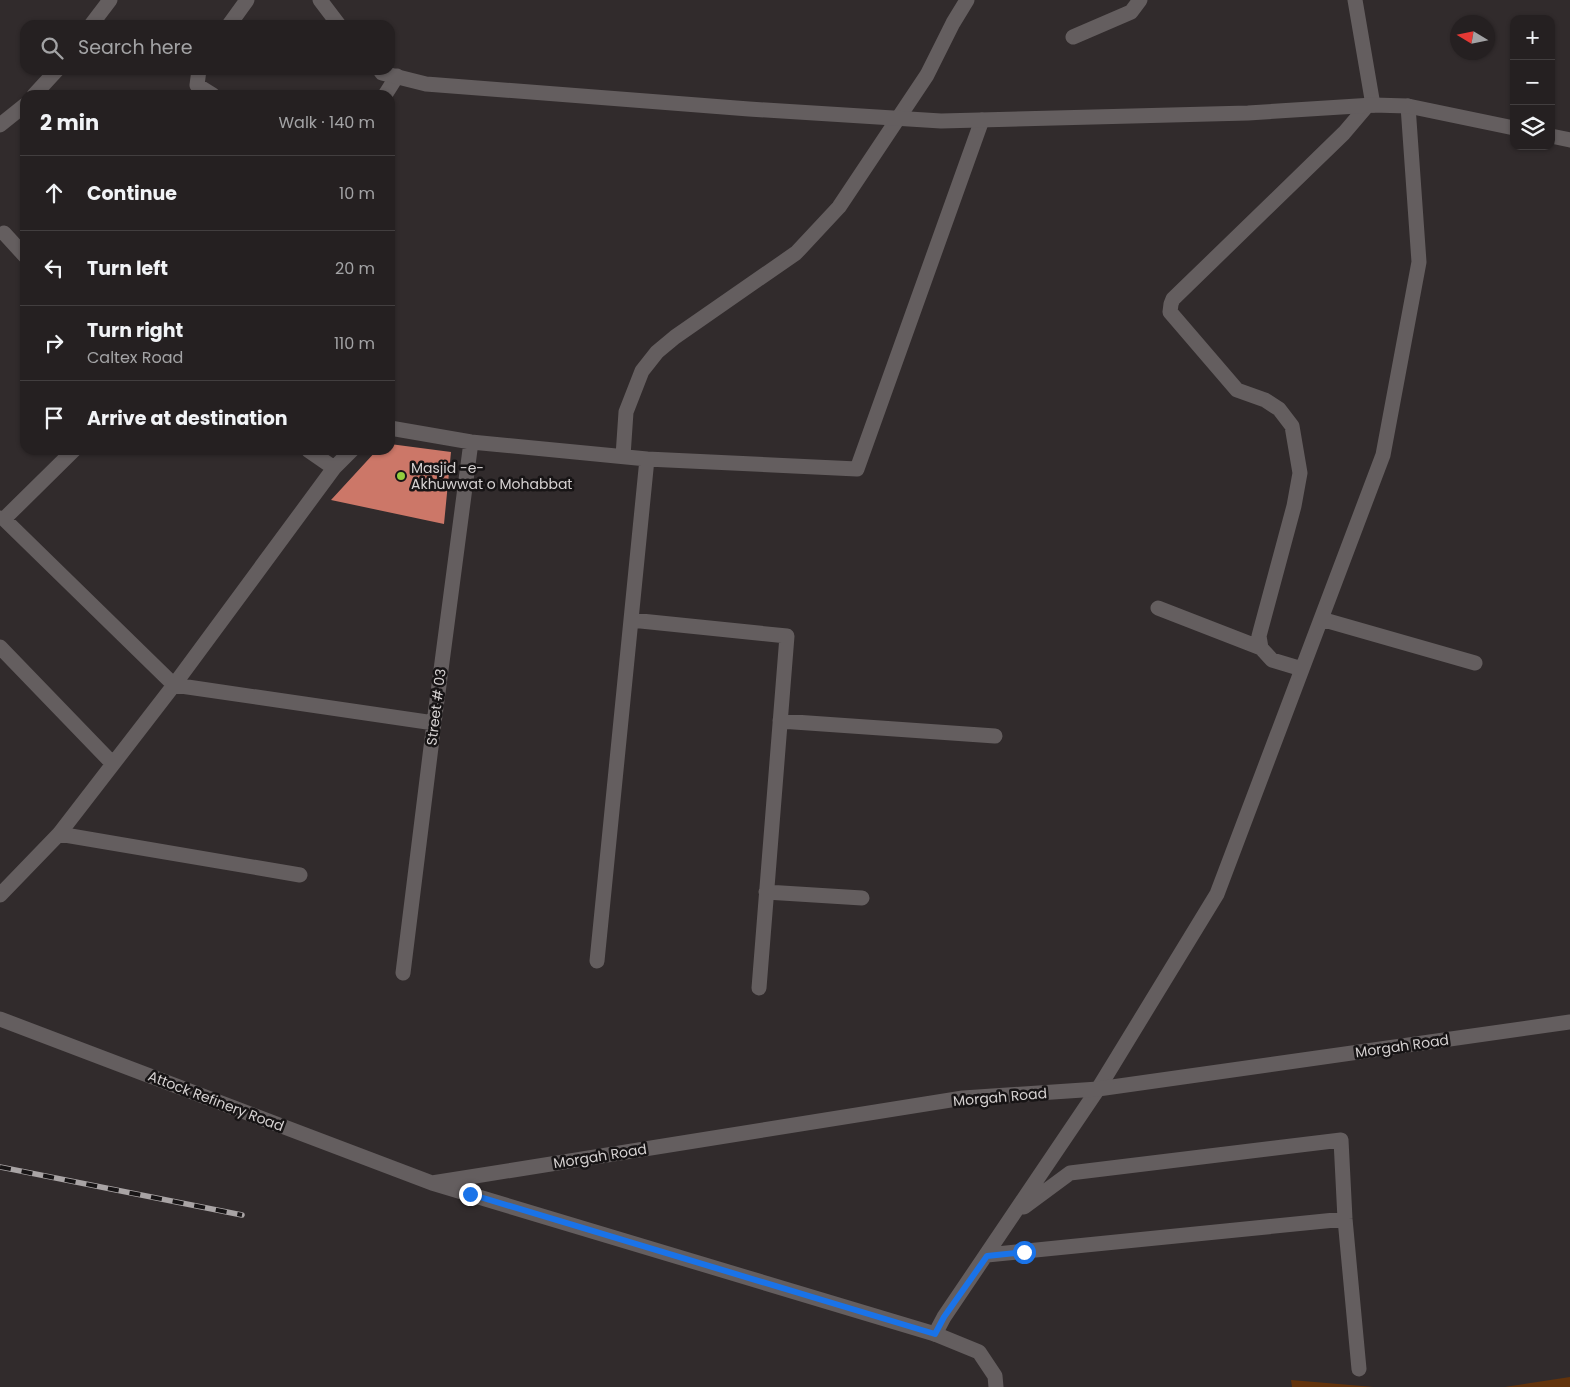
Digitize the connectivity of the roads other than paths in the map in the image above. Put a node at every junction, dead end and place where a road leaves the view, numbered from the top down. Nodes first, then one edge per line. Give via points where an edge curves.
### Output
1 (110, 0) edge
2 (247, 0) edge
3 (320, 0) edge
4 (967, 0) edge
5 (1140, 0) edge
6 (1355, 0) edge
7 (96, 20) edge
8 (233, 20) edge
9 (335, 20) edge
10 (1072, 38) dead end
11 (52, 75) edge
12 (198, 75) edge
13 (392, 75) edge
14 (397, 76) junction
15 (39, 90) edge
16 (205, 90) edge
17 (388, 90) edge
18 (1370, 106) junction
19 (1408, 106) junction
20 (20, 109) edge
21 (982, 120) junction
22 (0, 125) edge
23 (1510, 127) edge
24 (1555, 137) edge
25 (1570, 140) edge
26 (4, 232) dead end
27 (20, 250) edge
28 (395, 429) edge
29 (471, 442) junction
30 (69, 455) edge
31 (315, 455) edge
32 (347, 455) edge
33 (623, 456) junction
34 (647, 458) junction
35 (334, 468) junction
36 (2, 519) edge
37 (1158, 608) dead end
38 (1321, 619) junction
39 (631, 620) junction
40 (0, 648) edge
41 (1261, 648) junction
42 (1475, 663) dead end
43 (1302, 669) junction
44 (174, 686) junction
45 (780, 721) junction
46 (434, 723) junction
47 (994, 736) dead end
48 (113, 764) junction
49 (59, 834) junction
50 (300, 875) dead end
51 (766, 892) junction
52 (0, 895) edge
53 (862, 898) dead end
54 (597, 961) dead end
55 (403, 973) dead end
56 (759, 988) dead end
57 (0, 1019) edge
58 (1570, 1022) edge
59 (1098, 1089) junction
60 (432, 1183) junction
61 (1014, 1214) junction
62 (1345, 1220) junction
63 (987, 1256) junction
64 (935, 1334) junction
65 (1359, 1368) dead end
66 (996, 1387) edge

1 - 7 street
2 - 8 street
3 - 9 street
4 - 33 street via 927,74 839,207 796,253 675,337 642,371 626,412
5 - 10 street via 1131,12
6 - 18 street
11 - 15 street
12 - 16 street via 197,85
13 - 14 street
14 - 17 street
14 - 21 street via 426,84 748,109 941,121
18 - 19 street
18 - 21 street via 1248,113
18 - 41 street via 1171,304 1170,312 1237,390 1279,409 1292,426 1300,473 1259,636
19 - 23 street
19 - 38 street via 1419,262 1383,455
20 - 22 street
21 - 34 street via 857,468
24 - 25 street
26 - 27 street
28 - 29 street
29 - 33 street
29 - 46 street, Street # 03
30 - 36 street
31 - 35 street
32 - 35 street
33 - 34 street
34 - 39 street
35 - 44 street
36 - 44 street
37 - 41 street
38 - 42 street
38 - 43 street
39 - 45 street via 787,636
39 - 54 street
40 - 48 street
41 - 43 street via 1272,660
43 - 59 street via 1217,894
44 - 46 street
44 - 48 street
45 - 47 street
45 - 51 street
46 - 55 street, Street # 03
48 - 49 street
49 - 50 street
49 - 52 street
51 - 53 street
51 - 56 street
57 - 60 street, Attock Refinery Road
58 - 59 street, Morgah Road
59 - 60 street, Morgah Road via 963,1098
59 - 61 street
60 - 64 street, Attock Refinery Road
61 - 62 street via 1070,1173 1341,1140
61 - 63 street
62 - 63 street
62 - 65 street
63 - 64 street
64 - 66 street, Attock Refinery Road via 979,1352 994,1376

